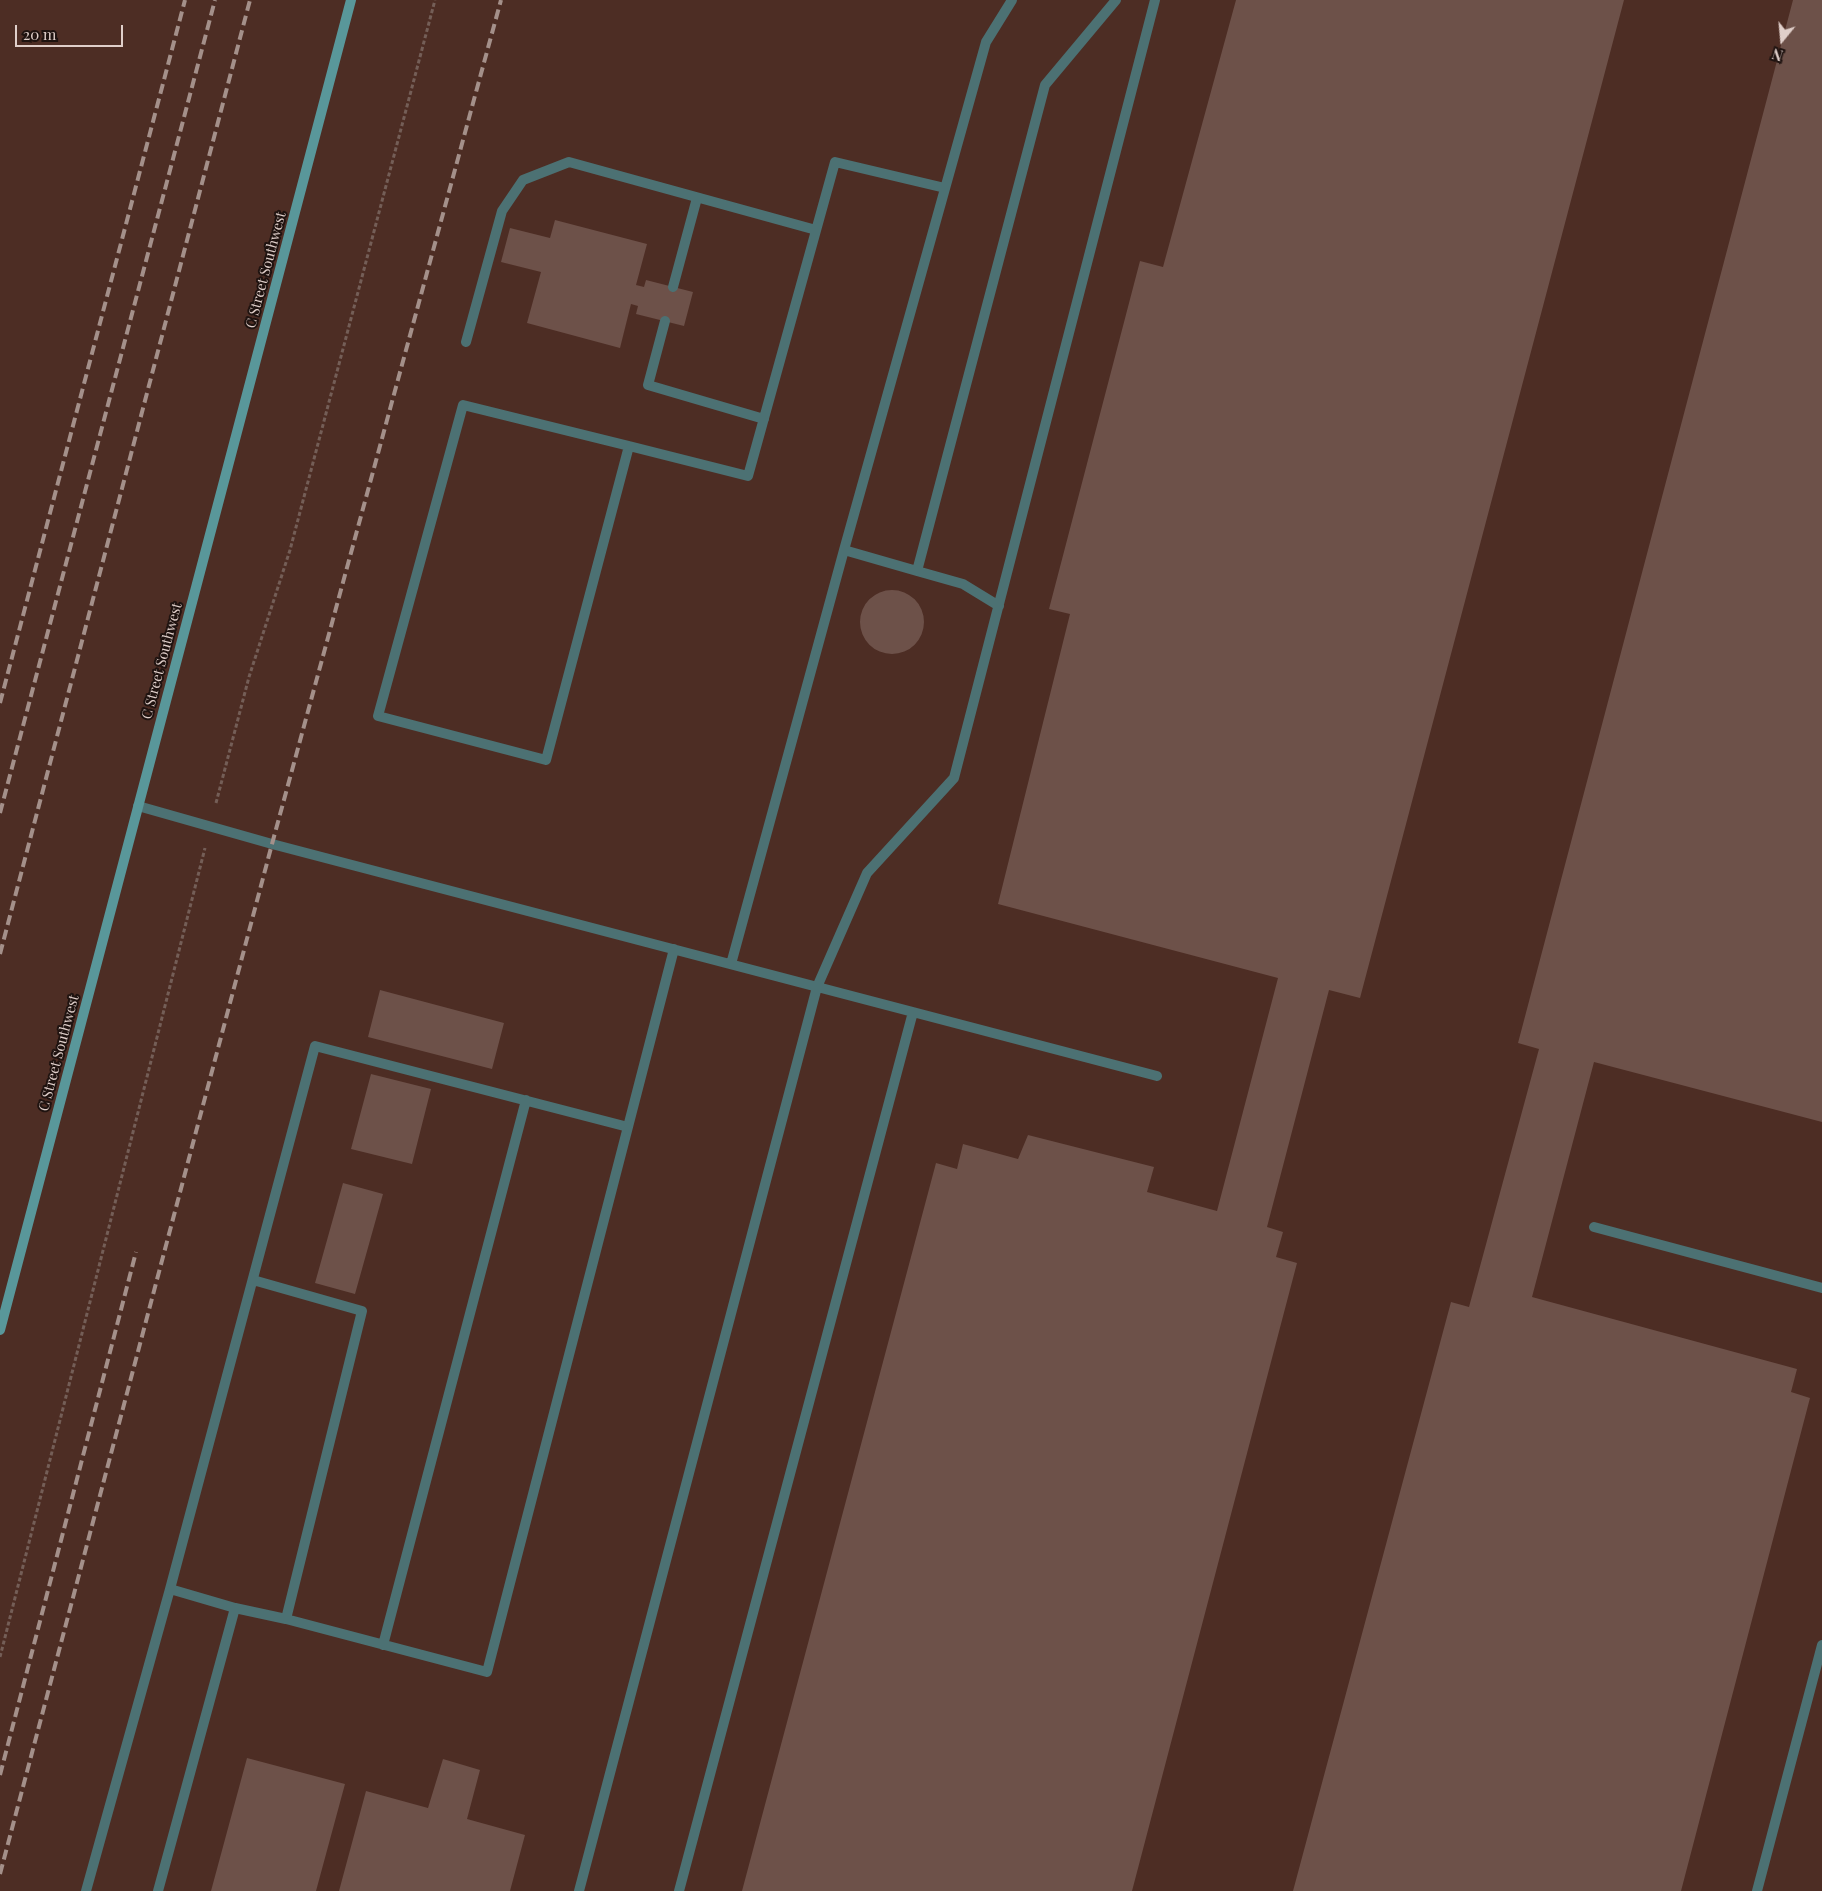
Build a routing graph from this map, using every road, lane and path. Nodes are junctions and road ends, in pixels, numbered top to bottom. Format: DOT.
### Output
graph roads {
  1 [pos="351,0"];
  2 [pos="435,0"];
  3 [pos="1012,0"];
  4 [pos="1116,0"];
  5 [pos="1155,0"];
  6 [pos="945,188"];
  7 [pos="697,198"];
  8 [pos="816,230"];
  9 [pos="674,287"];
  10 [pos="665,321"];
  11 [pos="466,342"];
  12 [pos="764,419"];
  13 [pos="630,446"];
  14 [pos="844,550"];
  15 [pos="917,571"];
  16 [pos="998,606"];
  17 [pos="243,699"];
  18 [pos="138,806"];
  19 [pos="182,937"];
  20 [pos="674,949"];
  21 [pos="731,964"];
  22 [pos="817,987"];
  23 [pos="913,1012"];
  24 [pos="1157,1076"];
  25 [pos="526,1100"];
  26 [pos="628,1126"];
  27 [pos="1594,1227"];
  28 [pos="253,1280"];
  29 [pos="1822,1288"];
  30 [pos="0,1330"];
  31 [pos="170,1588"];
  32 [pos="235,1608"];
  33 [pos="286,1619"];
  34 [pos="383,1645"];
  35 [pos="1822,1645"];
  36 [pos="0,1657"];
  37 [pos="86,1891"];
  38 [pos="158,1891"];
  39 [pos="580,1891"];
  40 [pos="679,1891"];
  41 [pos="1757,1891"];
  1 -- 18 [label="main road, C Street Southwest"];
  2 -- 17 [label="path"];
  3 -- 6 [label="lane"];
  4 -- 15 [label="lane"];
  5 -- 16 [label="lane"];
  6 -- 8 [label="lane"];
  6 -- 14 [label="lane"];
  7 -- 8 [label="lane"];
  7 -- 9 [label="lane"];
  7 -- 11 [label="lane"];
  8 -- 12 [label="lane"];
  10 -- 12 [label="lane"];
  12 -- 13 [label="lane"];
  13 -- 13 [label="lane"];
  14 -- 15 [label="lane"];
  14 -- 21 [label="lane"];
  15 -- 16 [label="lane"];
  16 -- 22 [label="lane"];
  18 -- 20 [label="lane"];
  18 -- 30 [label="main road, C Street Southwest"];
  19 -- 36 [label="path"];
  20 -- 21 [label="lane"];
  20 -- 26 [label="lane"];
  21 -- 22 [label="lane"];
  22 -- 23 [label="lane"];
  22 -- 39 [label="lane"];
  23 -- 24 [label="lane"];
  23 -- 40 [label="lane"];
  25 -- 26 [label="lane"];
  25 -- 28 [label="lane"];
  25 -- 34 [label="lane"];
  26 -- 34 [label="lane"];
  27 -- 29 [label="lane"];
  28 -- 31 [label="lane"];
  28 -- 33 [label="lane"];
  31 -- 32 [label="lane"];
  31 -- 37 [label="lane"];
  32 -- 33 [label="lane"];
  32 -- 38 [label="lane"];
  33 -- 34 [label="lane"];
  35 -- 41 [label="lane"];
}
